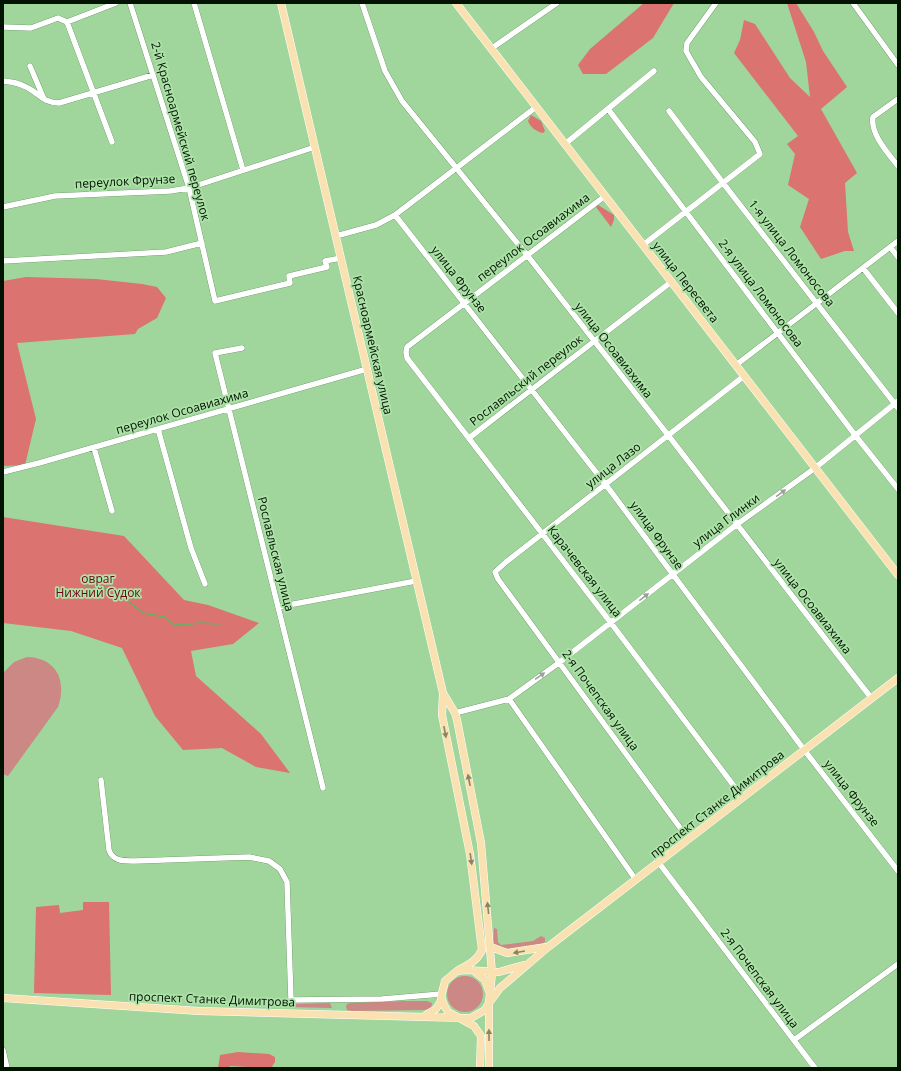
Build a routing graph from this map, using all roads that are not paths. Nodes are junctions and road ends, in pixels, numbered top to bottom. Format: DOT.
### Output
graph roads {
  1 [pos="116,3"];
  2 [pos="130,3"];
  3 [pos="194,3"];
  4 [pos="281,3"];
  5 [pos="362,3"];
  6 [pos="456,3"];
  7 [pos="557,3"];
  8 [pos="716,3"];
  9 [pos="853,3"];
  10 [pos="67,22"];
  11 [pos="3,27"];
  12 [pos="492,48"];
  13 [pos="898,65"];
  14 [pos="30,66"];
  15 [pos="654,71"];
  16 [pos="153,75"];
  17 [pos="3,81"];
  18 [pos="93,92"];
  19 [pos="898,99"];
  20 [pos="44,101"];
  21 [pos="536,107"];
  22 [pos="608,109"];
  23 [pos="669,111"];
  24 [pos="112,142"];
  25 [pos="565,144"];
  26 [pos="315,148"];
  27 [pos="898,166"];
  28 [pos="455,168"];
  29 [pos="243,170"];
  30 [pos="723,184"];
  31 [pos="189,188"];
  32 [pos="606,196"];
  33 [pos="3,207"];
  34 [pos="686,211"];
  35 [pos="395,215"];
  36 [pos="336,236"];
  37 [pos="898,241"];
  38 [pos="202,243"];
  39 [pos="643,245"];
  40 [pos="890,248"];
  41 [pos="526,255"];
  42 [pos="898,257"];
  43 [pos="341,258"];
  44 [pos="3,261"];
  45 [pos="863,268"];
  46 [pos="671,282"];
  47 [pos="463,303"];
  48 [pos="817,303"];
  49 [pos="898,313"];
  50 [pos="777,333"];
  51 [pos="594,341"];
  52 [pos="242,348"];
  53 [pos="407,358"];
  54 [pos="736,365"];
  55 [pos="367,370"];
  56 [pos="744,376"];
  57 [pos="532,391"];
  58 [pos="897,404"];
  59 [pos="229,408"];
  60 [pos="158,429"];
  61 [pos="668,435"];
  62 [pos="854,435"];
  63 [pos="469,438"];
  64 [pos="94,448"];
  65 [pos="815,468"];
  66 [pos="3,472"];
  67 [pos="606,485"];
  68 [pos="898,489"];
  69 [pos="112,511"];
  70 [pos="736,525"];
  71 [pos="543,534"];
  72 [pos="496,572"];
  73 [pos="672,575"];
  74 [pos="898,575"];
  75 [pos="416,581"];
  76 [pos="205,584"];
  77 [pos="278,607"];
  78 [pos="611,623"];
  79 [pos="560,662"];
  80 [pos="898,678"];
  81 [pos="443,693"];
  82 [pos="509,699"];
  83 [pos="872,699"];
  84 [pos="455,713"];
  85 [pos="805,751"];
  86 [pos="101,780"];
  87 [pos="323,788"];
  88 [pos="743,798"];
  89 [pos="688,840"];
  90 [pos="659,863"];
  91 [pos="898,871"];
  92 [pos="636,880"];
  93 [pos="491,947"];
  94 [pos="548,947"];
  95 [pos="526,964"];
  96 [pos="898,964"];
  97 [pos="457,971"];
  98 [pos="473,971"];
  99 [pos="492,973"];
  100 [pos="490,995"];
  101 [pos="442,996"];
  102 [pos="3,998"];
  103 [pos="488,1003"];
  104 [pos="421,1016"];
  105 [pos="463,1018"];
  106 [pos="794,1040"];
  107 [pos="3,1050"];
  108 [pos="7,1068"];
  109 [pos="480,1068"];
  110 [pos="489,1068"];
  111 [pos="815,1068"];
  1 -- 10 [label="street"];
  2 -- 16 [label="street, 2-й Красноармейский переулок"];
  3 -- 29 [label="street"];
  4 -- 26 [label="main road, Красноармейская улица"];
  5 -- 28 [label="street, улица Осоавиахима"];
  6 -- 12 [label="main road, улица Пересвета"];
  7 -- 12 [label="street"];
  8 -- 30 [label="street"];
  9 -- 13 [label="street"];
  10 -- 11 [label="street"];
  10 -- 18 [label="street"];
  12 -- 21 [label="main road, улица Пересвета"];
  14 -- 20 [label="street"];
  15 -- 22 [label="street"];
  16 -- 18 [label="street"];
  16 -- 31 [label="street, 2-й Красноармейский переулок"];
  17 -- 20 [label="street"];
  18 -- 20 [label="street"];
  18 -- 24 [label="street"];
  19 -- 27 [label="street"];
  21 -- 25 [label="main road, улица Пересвета"];
  21 -- 28 [label="street"];
  22 -- 25 [label="street"];
  22 -- 34 [label="street, 2-я улица Ломоносова"];
  23 -- 30 [label="street, 1-я улица Ломоносова"];
  25 -- 32 [label="main road, улица Пересвета"];
  26 -- 29 [label="street, переулок Фрунзе"];
  26 -- 36 [label="main road, Красноармейская улица"];
  28 -- 35 [label="street"];
  28 -- 41 [label="street, улица Осоавиахима"];
  29 -- 31 [label="street, переулок Фрунзе"];
  30 -- 34 [label="street"];
  30 -- 48 [label="street, 1-я улица Ломоносова"];
  31 -- 33 [label="street, переулок Фрунзе"];
  31 -- 38 [label="street, 2-й Красноармейский переулок"];
  32 -- 39 [label="main road, улица Пересвета"];
  32 -- 41 [label="street, переулок Осоавиахима"];
  34 -- 39 [label="street"];
  34 -- 50 [label="street, 2-я улица Ломоносова"];
  35 -- 36 [label="street"];
  35 -- 47 [label="street, улица Фрунзе"];
  36 -- 43 [label="main road, Красноармейская улица"];
  37 -- 40 [label="street"];
  38 -- 43 [label="street, 2-й Красноармейский переулок"];
  38 -- 44 [label="street"];
  39 -- 46 [label="main road, улица Пересвета"];
  40 -- 42 [label="street"];
  40 -- 45 [label="street"];
  41 -- 47 [label="street, переулок Осоавиахима"];
  41 -- 51 [label="street, улица Осоавиахима"];
  43 -- 55 [label="main road, Красноармейская улица"];
  45 -- 48 [label="street"];
  45 -- 49 [label="street"];
  46 -- 51 [label="street, Рославльский переулок"];
  46 -- 54 [label="main road, улица Пересвета"];
  47 -- 53 [label="street, переулок Осоавиахима"];
  47 -- 57 [label="street, улица Фрунзе"];
  48 -- 50 [label="street"];
  48 -- 58 [label="street, 1-я улица Ломоносова"];
  50 -- 54 [label="street"];
  50 -- 62 [label="street, 2-я улица Ломоносова"];
  51 -- 57 [label="street, Рославльский переулок"];
  51 -- 61 [label="street, улица Осоавиахима"];
  52 -- 59 [label="street, Рославльская улица"];
  53 -- 63 [label="street, Карачевская улица"];
  54 -- 56 [label="main road, улица Пересвета"];
  55 -- 59 [label="street, переулок Осоавиахима"];
  55 -- 75 [label="main road, Красноармейская улица"];
  56 -- 61 [label="street, улица Лазо"];
  56 -- 65 [label="main road, улица Пересвета"];
  57 -- 63 [label="street, Рославльский переулок"];
  57 -- 67 [label="street, улица Фрунзе"];
  58 -- 62 [label="street, улица Глинки"];
  59 -- 60 [label="street, переулок Осоавиахима"];
  59 -- 77 [label="street, Рославльская улица"];
  60 -- 64 [label="street, переулок Осоавиахима"];
  60 -- 76 [label="street"];
  61 -- 67 [label="street, улица Лазо"];
  61 -- 70 [label="street, улица Осоавиахима"];
  62 -- 65 [label="street, улица Глинки"];
  62 -- 68 [label="street, 2-я улица Ломоносова"];
  63 -- 71 [label="street, Карачевская улица"];
  64 -- 66 [label="street, переулок Осоавиахима"];
  64 -- 69 [label="street"];
  70 -- 65 [label="street, улица Глинки, one-way"];
  65 -- 74 [label="main road, улица Пересвета"];
  67 -- 71 [label="street, улица Лазо"];
  67 -- 73 [label="street, улица Фрунзе"];
  70 -- 73 [label="street, улица Глинки"];
  70 -- 83 [label="street, улица Осоавиахима"];
  71 -- 72 [label="street, улица Лазо"];
  71 -- 78 [label="street, Карачевская улица"];
  72 -- 79 [label="street, 2-я Почепская улица"];
  78 -- 73 [label="street, улица Глинки, one-way"];
  73 -- 85 [label="street, улица Фрунзе"];
  75 -- 77 [label="street"];
  75 -- 81 [label="main road, Красноармейская улица"];
  77 -- 87 [label="street, Рославльская улица"];
  78 -- 79 [label="street, улица Глинки"];
  78 -- 88 [label="street, Карачевская улица"];
  82 -- 79 [label="street, улица Глинки, one-way"];
  79 -- 89 [label="street, 2-я Почепская улица"];
  80 -- 83 [label="main road, проспект Станке Димитрова"];
  81 -- 84 [label="main road"];
  81 -- 97 [label="main road, one-way"];
  82 -- 84 [label="street"];
  82 -- 92 [label="street"];
  83 -- 85 [label="main road, проспект Станке Димитрова"];
  93 -- 84 [label="main road, one-way"];
  85 -- 88 [label="main road, проспект Станке Димитрова"];
  85 -- 91 [label="street, улица Фрунзе"];
  86 -- 101 [label="street, проспект Станке Димитрова"];
  88 -- 89 [label="main road, проспект Станке Димитрова"];
  89 -- 90 [label="main road, проспект Станке Димитрова"];
  90 -- 92 [label="main road, проспект Станке Димитрова"];
  90 -- 106 [label="street, 2-я Почепская улица"];
  92 -- 94 [label="main road, проспект Станке Димитрова"];
  94 -- 93 [label="main road, проспект Станке Димитрова, one-way"];
  93 -- 99 [label="main road"];
  94 -- 95 [label="main road, проспект Станке Димитрова"];
  95 -- 99 [label="main road"];
  95 -- 103 [label="main road"];
  96 -- 106 [label="street"];
  97 -- 98 [label="main road"];
  97 -- 101 [label="main road"];
  98 -- 99 [label="main road"];
  98 -- 100 [label="main road"];
  99 -- 100 [label="main road"];
  100 -- 103 [label="main road"];
  101 -- 104 [label="main road"];
  101 -- 105 [label="main road"];
  102 -- 104 [label="main road, проспект Станке Димитрова"];
  103 -- 105 [label="main road"];
  110 -- 103 [label="main road, one-way"];
  104 -- 105 [label="main road, проспект Станке Димитрова"];
  105 -- 109 [label="main road"];
  106 -- 111 [label="street, 2-я Почепская улица"];
  107 -- 108 [label="street"];
}
